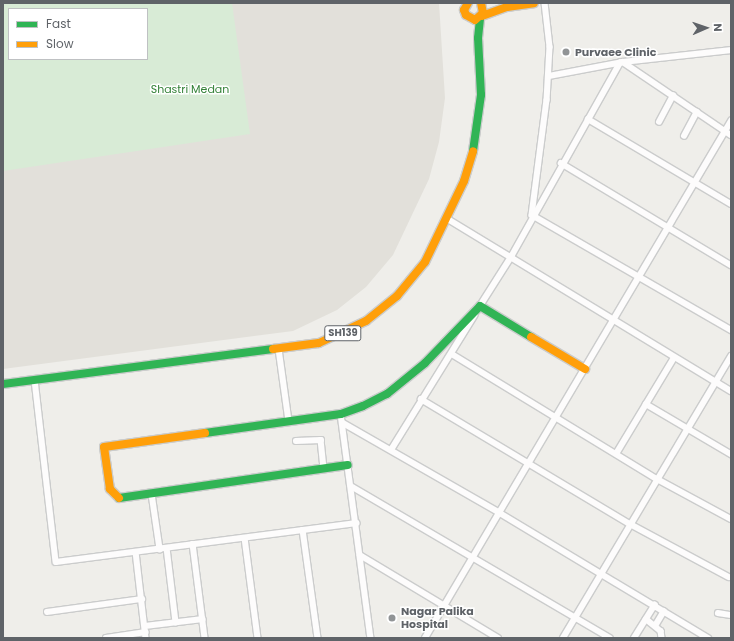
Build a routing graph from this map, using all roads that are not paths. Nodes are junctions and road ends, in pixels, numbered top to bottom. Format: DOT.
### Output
graph roads {
  1 [pos="468,3"];
  2 [pos="534,3"];
  3 [pos="545,3"];
  4 [pos="481,4"];
  5 [pos="507,7"];
  6 [pos="481,17"];
  7 [pos="470,19"];
  8 [pos="478,38"];
  9 [pos="731,50"];
  10 [pos="622,63"];
  11 [pos="549,76"];
  12 [pos="673,96"];
  13 [pos="697,112"];
  14 [pos="588,119"];
  15 [pos="731,121"];
  16 [pos="659,122"];
  17 [pos="725,131"];
  18 [pos="731,134"];
  19 [pos="684,136"];
  20 [pos="562,163"];
  21 [pos="695,183"];
  22 [pos="731,204"];
  23 [pos="532,215"];
  24 [pos="448,219"];
  25 [pos="668,228"];
  26 [pos="511,257"];
  27 [pos="731,265"];
  28 [pos="639,278"];
  29 [pos="480,306"];
  30 [pos="614,320"];
  31 [pos="731,330"];
  32 [pos="279,349"];
  33 [pos="452,354"];
  34 [pos="731,356"];
  35 [pos="674,358"];
  36 [pos="585,368"];
  37 [pos="35,380"];
  38 [pos="715,383"];
  39 [pos="3,384"];
  40 [pos="731,391"];
  41 [pos="421,399"];
  42 [pos="646,404"];
  43 [pos="342,414"];
  44 [pos="556,418"];
  45 [pos="289,421"];
  46 [pos="343,423"];
  47 [pos="688,428"];
  48 [pos="296,441"];
  49 [pos="391,450"];
  50 [pos="616,454"];
  51 [pos="731,454"];
  52 [pos="529,464"];
  53 [pos="348,465"];
  54 [pos="324,468"];
  55 [pos="657,479"];
  56 [pos="351,486"];
  57 [pos="152,494"];
  58 [pos="500,513"];
  59 [pos="731,519"];
  60 [pos="356,523"];
  61 [pos="630,524"];
  62 [pos="303,530"];
  63 [pos="245,538"];
  64 [pos="193,544"];
  65 [pos="167,548"];
  66 [pos="160,549"];
  67 [pos="136,552"];
  68 [pos="360,555"];
  69 [pos="473,559"];
  70 [pos="600,572"];
  71 [pos="729,577"];
  72 [pos="142,599"];
  73 [pos="655,606"];
  74 [pos="445,607"];
  75 [pos="664,611"];
  76 [pos="47,612"];
  77 [pos="718,613"];
  78 [pos="731,615"];
  79 [pos="574,618"];
  80 [pos="203,619"];
  81 [pos="646,619"];
  82 [pos="176,622"];
  83 [pos="655,626"];
  84 [pos="146,632"];
  85 [pos="700,633"];
  86 [pos="106,638"];
  87 [pos="205,638"];
  88 [pos="258,638"];
  89 [pos="318,638"];
  90 [pos="371,638"];
  91 [pos="425,638"];
  92 [pos="498,638"];
  93 [pos="563,638"];
  94 [pos="610,638"];
  95 [pos="634,638"];
  96 [pos="662,638"];
  97 [pos="696,638"];
  98 [pos="708,638"];
  1 -- 7 [label="main road"];
  2 -- 5 [label="main road"];
  3 -- 11 [label="street"];
  4 -- 5 [label="main road"];
  4 -- 6 [label="main road"];
  5 -- 6 [label="main road"];
  6 -- 7 [label="main road"];
  6 -- 8 [label="main road, SH139"];
  7 -- 8 [label="main road, SH139"];
  8 -- 24 [label="main road, SH139"];
  9 -- 10 [label="street"];
  10 -- 11 [label="street"];
  10 -- 12 [label="street"];
  10 -- 14 [label="street"];
  11 -- 23 [label="street"];
  12 -- 13 [label="street"];
  12 -- 16 [label="street"];
  13 -- 17 [label="street"];
  13 -- 19 [label="street"];
  14 -- 20 [label="street"];
  14 -- 21 [label="street"];
  15 -- 17 [label="street"];
  17 -- 18 [label="street"];
  17 -- 21 [label="street"];
  20 -- 23 [label="street"];
  20 -- 25 [label="street"];
  21 -- 22 [label="street"];
  21 -- 25 [label="street"];
  23 -- 26 [label="street"];
  23 -- 28 [label="street"];
  24 -- 26 [label="street"];
  24 -- 32 [label="main road, SH139"];
  25 -- 27 [label="street"];
  25 -- 28 [label="street"];
  26 -- 29 [label="street"];
  26 -- 30 [label="street"];
  28 -- 30 [label="street"];
  28 -- 31 [label="street"];
  29 -- 33 [label="street"];
  29 -- 36 [label="main road"];
  29 -- 43 [label="main road"];
  30 -- 35 [label="street"];
  30 -- 36 [label="street"];
  32 -- 37 [label="main road, SH139"];
  32 -- 45 [label="street"];
  33 -- 41 [label="street"];
  33 -- 44 [label="street"];
  34 -- 38 [label="street"];
  35 -- 38 [label="street"];
  35 -- 42 [label="street"];
  36 -- 44 [label="street"];
  37 -- 39 [label="main road, SH139"];
  37 -- 67 [label="street"];
  38 -- 40 [label="street"];
  38 -- 47 [label="street"];
  41 -- 49 [label="street"];
  41 -- 52 [label="street"];
  42 -- 47 [label="street"];
  42 -- 50 [label="street"];
  43 -- 45 [label="main road"];
  43 -- 46 [label="street"];
  44 -- 50 [label="street"];
  44 -- 52 [label="street"];
  45 -- 57 [label="main road"];
  46 -- 49 [label="street"];
  46 -- 53 [label="street"];
  47 -- 51 [label="street"];
  47 -- 55 [label="street"];
  48 -- 54 [label="street"];
  49 -- 58 [label="street"];
  50 -- 55 [label="street"];
  52 -- 58 [label="street"];
  52 -- 61 [label="street"];
  53 -- 54 [label="main road"];
  53 -- 56 [label="street"];
  54 -- 57 [label="main road"];
  55 -- 59 [label="street"];
  55 -- 61 [label="street"];
  56 -- 60 [label="street"];
  56 -- 69 [label="street"];
  57 -- 66 [label="street"];
  58 -- 69 [label="street"];
  58 -- 70 [label="street"];
  60 -- 62 [label="street"];
  60 -- 68 [label="street"];
  61 -- 70 [label="street"];
  61 -- 71 [label="street"];
  62 -- 63 [label="street"];
  62 -- 89 [label="street"];
  63 -- 64 [label="street"];
  63 -- 88 [label="street"];
  64 -- 65 [label="street"];
  64 -- 80 [label="street"];
  65 -- 66 [label="street"];
  65 -- 82 [label="street"];
  66 -- 67 [label="street"];
  67 -- 72 [label="street"];
  68 -- 74 [label="street"];
  68 -- 90 [label="street"];
  69 -- 74 [label="street"];
  69 -- 79 [label="street"];
  70 -- 73 [label="street"];
  70 -- 79 [label="street"];
  72 -- 76 [label="street"];
  72 -- 84 [label="street"];
  73 -- 75 [label="street"];
  73 -- 81 [label="street"];
  74 -- 91 [label="street"];
  74 -- 92 [label="street"];
  75 -- 83 [label="street"];
  75 -- 85 [label="street"];
  77 -- 78 [label="street"];
  79 -- 93 [label="street"];
  79 -- 94 [label="street"];
  80 -- 82 [label="street"];
  80 -- 87 [label="street"];
  81 -- 83 [label="street"];
  81 -- 95 [label="street"];
  82 -- 84 [label="street"];
  83 -- 96 [label="street"];
  84 -- 86 [label="street"];
  85 -- 97 [label="street"];
  85 -- 98 [label="street"];
}
